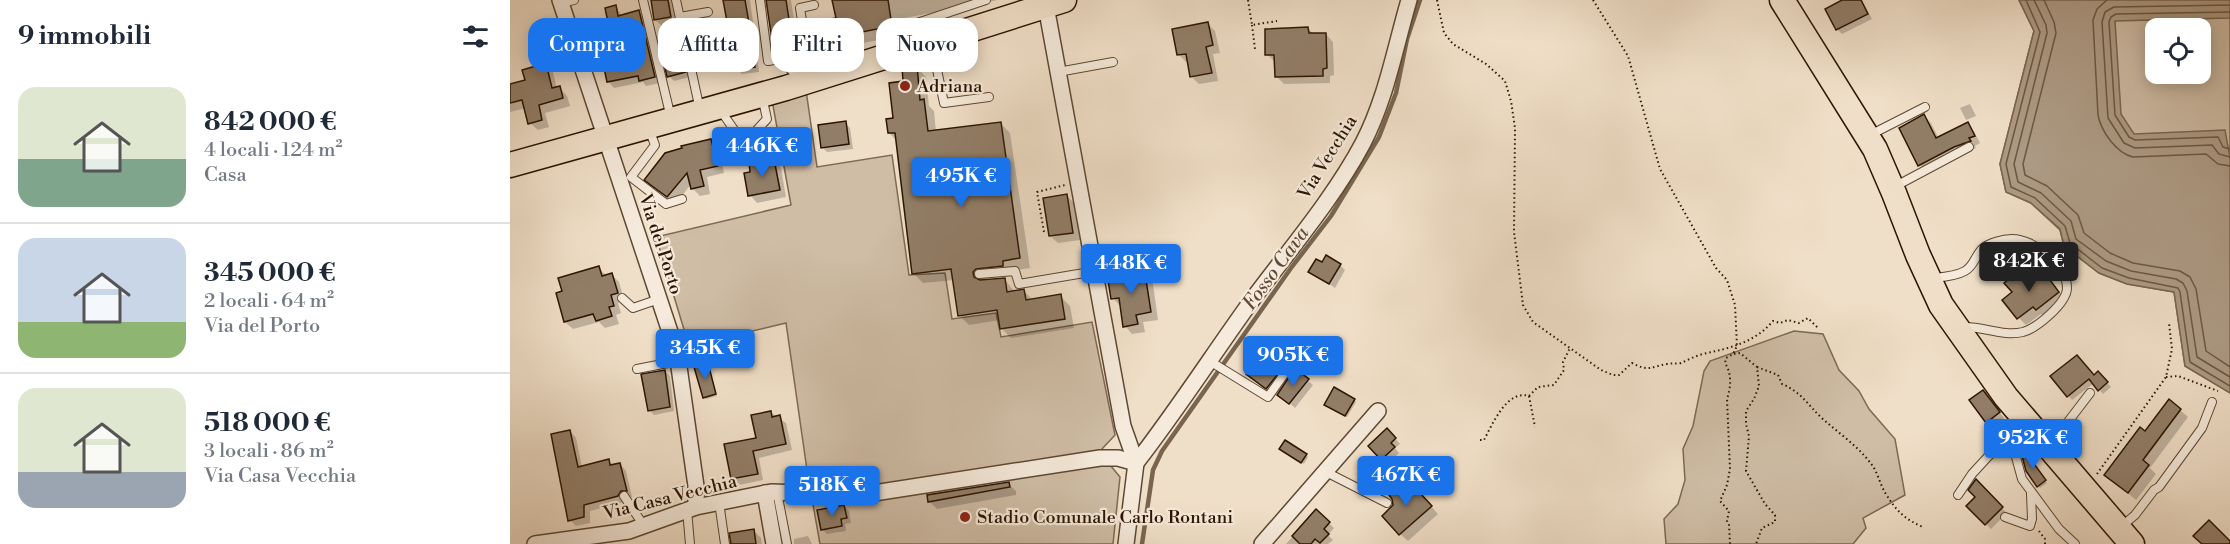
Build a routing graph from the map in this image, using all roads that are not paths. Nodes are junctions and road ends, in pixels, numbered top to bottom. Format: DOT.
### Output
graph roads {
  1 [pos="643,0"];
  2 [pos="676,0"];
  3 [pos="760,0"];
  4 [pos="986,0"];
  5 [pos="1409,0"];
  6 [pos="1782,0"];
  7 [pos="566,1"];
  8 [pos="1055,3"];
  9 [pos="814,5"];
  10 [pos="708,12"];
  11 [pos="680,17"];
  12 [pos="932,18"];
  13 [pos="978,27"];
  14 [pos="876,59"];
  15 [pos="1113,62"];
  16 [pos="932,72"];
  17 [pos="1058,72"];
  18 [pos="808,81"];
  19 [pos="762,95"];
  20 [pos="988,97"];
  21 [pos="1925,107"];
  22 [pos="710,110"];
  23 [pos="672,120"];
  24 [pos="649,127"];
  25 [pos="1867,136"];
  26 [pos="606,139"];
  27 [pos="1969,147"];
  28 [pos="510,165"];
  29 [pos="627,183"];
  30 [pos="1892,188"];
  31 [pos="682,199"];
  32 [pos="1114,273"];
  33 [pos="979,274"];
  34 [pos="1096,274"];
  35 [pos="1929,278"];
  36 [pos="622,298"];
  37 [pos="659,299"];
  38 [pos="1956,327"];
  39 [pos="678,361"];
  40 [pos="1212,363"];
  41 [pos="1308,366"];
  42 [pos="637,369"];
  43 [pos="2090,393"];
  44 [pos="2211,402"];
  45 [pos="1378,411"];
  46 [pos="2021,433"];
  47 [pos="2048,447"];
  48 [pos="1136,463"];
  49 [pos="1324,471"];
  50 [pos="771,492"];
  51 [pos="2031,492"];
  52 [pos="1958,495"];
  53 [pos="624,496"];
  54 [pos="720,502"];
  55 [pos="1387,503"];
  56 [pos="692,508"];
  57 [pos="2006,517"];
  58 [pos="644,526"];
  59 [pos="2125,536"];
  60 [pos="630,537"];
  61 [pos="535,544"];
  62 [pos="690,544"];
  63 [pos="725,544"];
  64 [pos="774,544"];
  65 [pos="787,544"];
  66 [pos="1126,544"];
  67 [pos="1262,544"];
  68 [pos="2075,544"];
  1 -- 23 [label="lane"];
  2 -- 11 [label="lane"];
  3 -- 18 [label="lane"];
  4 -- 12 [label="lane"];
  5 -- 40 [label="street, Via Vecchia"];
  6 -- 25 [label="main road"];
  7 -- 26 [label="street, Via del Porto"];
  8 -- 13 [label="main road"];
  8 -- 17 [label="street"];
  9 -- 18 [label="lane"];
  10 -- 11 [label="lane"];
  11 -- 22 [label="lane"];
  14 -- 18 [label="main road"];
  15 -- 17 [label="lane"];
  16 -- 20 [label="lane"];
  17 -- 34 [label="street"];
  18 -- 19 [label="main road"];
  19 -- 22 [label="main road"];
  19 -- 22 [label="lane"];
  21 -- 25 [label="lane"];
  22 -- 23 [label="main road"];
  23 -- 24 [label="main road"];
  24 -- 26 [label="main road"];
  24 -- 29 [label="lane"];
  25 -- 30 [label="main road"];
  26 -- 28 [label="main road"];
  26 -- 29 [label="street, Via del Porto"];
  27 -- 30 [label="lane"];
  29 -- 31 [label="lane"];
  29 -- 37 [label="street, Via del Porto"];
  30 -- 35 [label="main road"];
  32 -- 34 [label="lane"];
  33 -- 34 [label="lane"];
  34 -- 48 [label="street"];
  35 -- 38 [label="main road"];
  35 -- 38 [label="lane"];
  36 -- 37 [label="lane"];
  37 -- 39 [label="street, Via del Porto"];
  38 -- 46 [label="main road"];
  39 -- 42 [label="lane"];
  39 -- 56 [label="street, Via del Porto"];
  40 -- 41 [label="lane"];
  40 -- 48 [label="street, Via Vecchia"];
  43 -- 47 [label="lane"];
  44 -- 59 [label="lane"];
  45 -- 49 [label="street"];
  46 -- 47 [label="main road"];
  46 -- 51 [label="lane"];
  46 -- 52 [label="lane"];
  47 -- 59 [label="main road"];
  48 -- 50 [label="street, Via Casa Vecchia"];
  48 -- 66 [label="street"];
  49 -- 55 [label="lane"];
  49 -- 67 [label="street"];
  50 -- 54 [label="street, Via Casa Vecchia"];
  50 -- 64 [label="street"];
  50 -- 65 [label="lane"];
  51 -- 57 [label="lane"];
  51 -- 68 [label="lane"];
  53 -- 58 [label="lane"];
  54 -- 56 [label="street, Via Casa Vecchia"];
  54 -- 63 [label="lane"];
  56 -- 58 [label="street, Via Casa Vecchia"];
  56 -- 62 [label="lane"];
  58 -- 60 [label="street, Via Casa Vecchia"];
  60 -- 61 [label="street, Via Casa Vecchia"];
}
